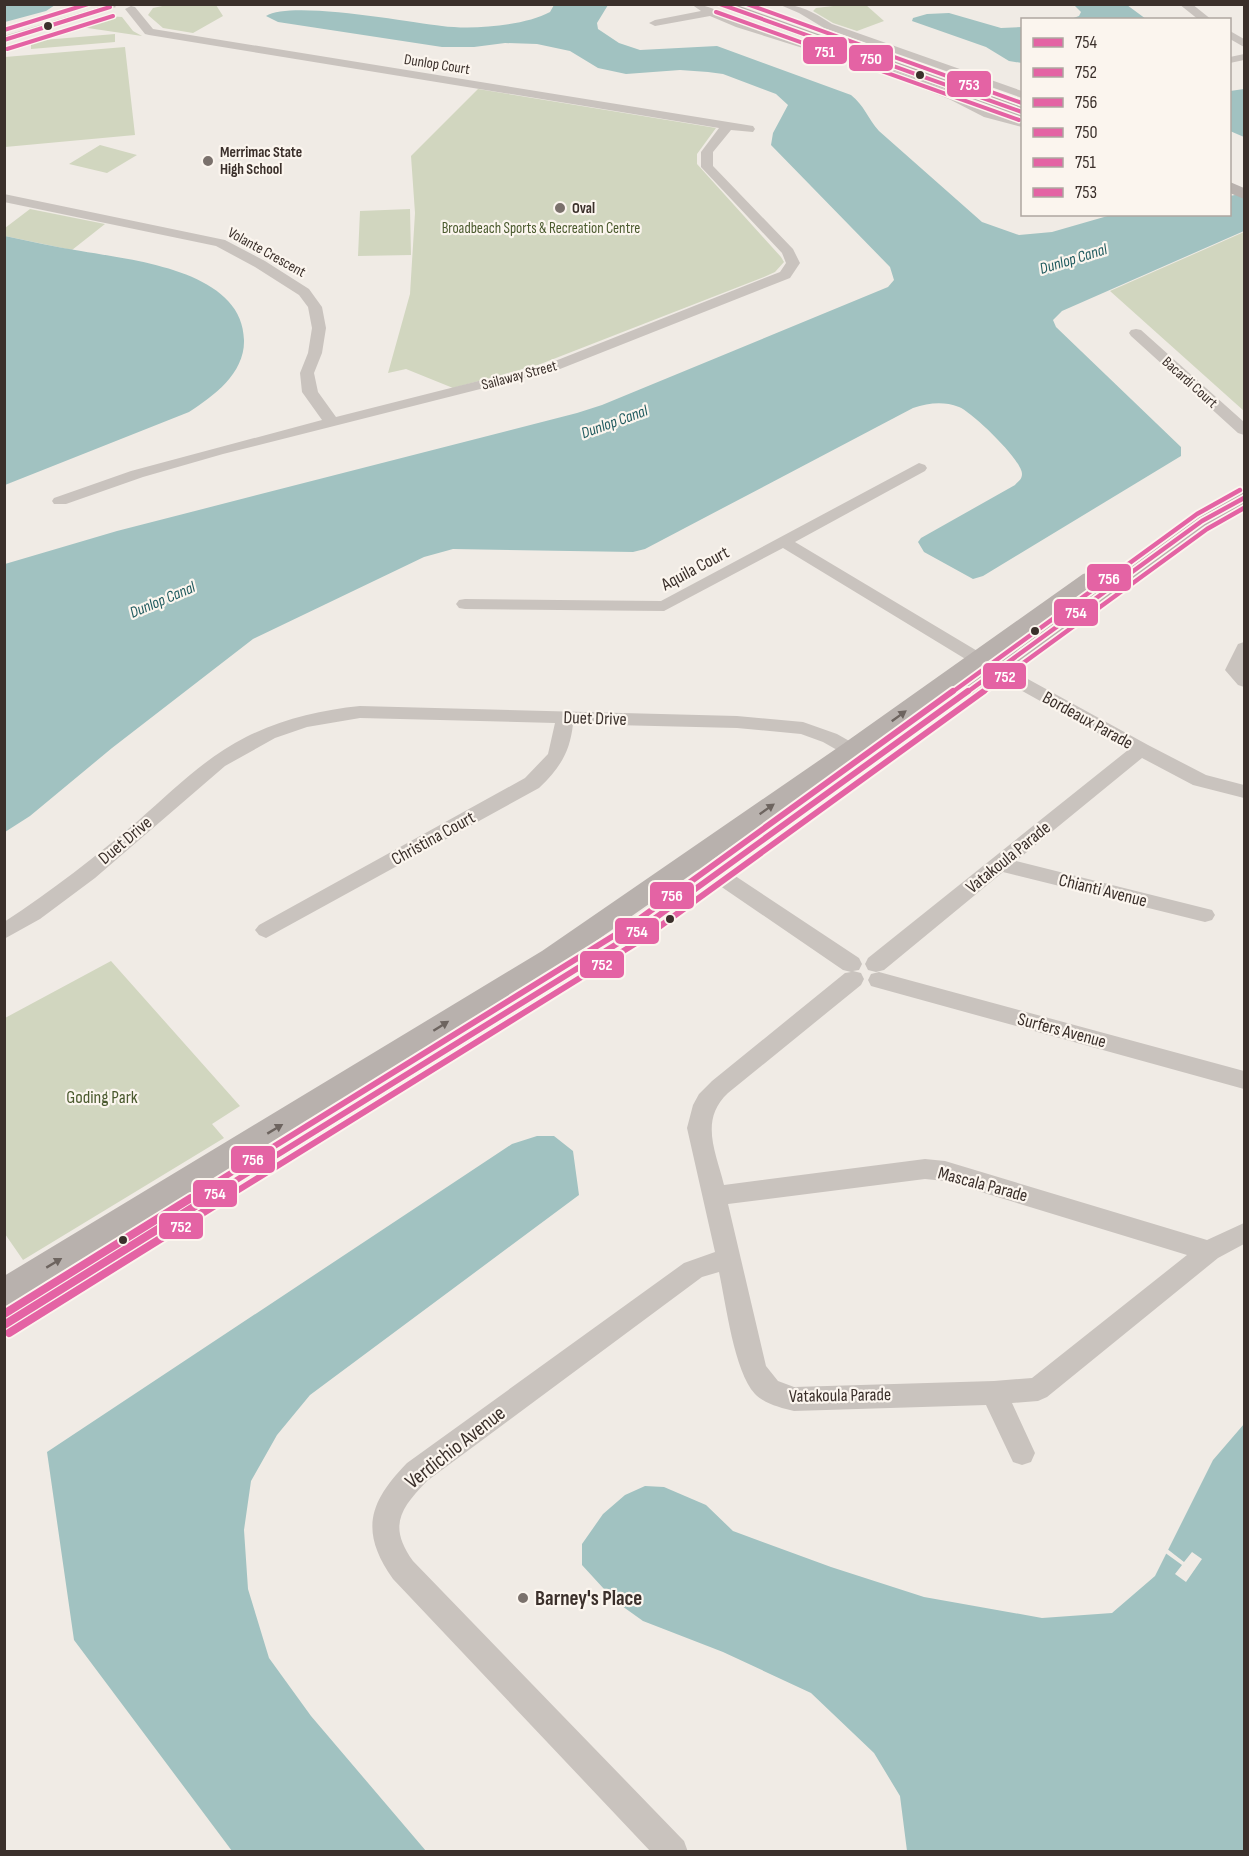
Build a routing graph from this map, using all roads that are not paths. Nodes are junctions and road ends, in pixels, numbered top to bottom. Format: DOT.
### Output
graph roads {
  1 [pos="696,4"];
  2 [pos="745,4"];
  3 [pos="815,4"];
  4 [pos="1184,4"];
  5 [pos="110,6"];
  6 [pos="137,7"];
  7 [pos="714,9"];
  8 [pos="777,11"];
  9 [pos="1204,18"];
  10 [pos="655,23"];
  11 [pos="740,25"];
  12 [pos="1231,35"];
  13 [pos="4,39"];
  14 [pos="1245,44"];
  15 [pos="1021,93"];
  16 [pos="990,108"];
  17 [pos="1020,108"];
  18 [pos="1021,122"];
  19 [pos="727,126"];
  20 [pos="749,129"];
  21 [pos="4,198"];
  22 [pos="1136,333"];
  23 [pos="331,421"];
  24 [pos="1245,430"];
  25 [pos="919,468"];
  26 [pos="1245,479"];
  27 [pos="1245,498"];
  28 [pos="60,501"];
  29 [pos="784,542"];
  30 [pos="465,604"];
  31 [pos="1245,648"];
  32 [pos="988,665"];
  33 [pos="1245,681"];
  34 [pos="565,717"];
  35 [pos="1141,749"];
  36 [pos="862,756"];
  37 [pos="1245,791"];
  38 [pos="1001,864"];
  39 [pos="706,867"];
  40 [pos="1205,915"];
  41 [pos="266,930"];
  42 [pos="4,932"];
  43 [pos="852,972"];
  44 [pos="877,972"];
  45 [pos="1245,1080"];
  46 [pos="715,1196"];
  47 [pos="1245,1233"];
  48 [pos="1209,1251"];
  49 [pos="728,1261"];
  50 [pos="4,1293"];
  51 [pos="4,1325"];
  52 [pos="994,1393"];
  53 [pos="1022,1454"];
  54 [pos="673,1851"];
  1 -- 7 [label="street"];
  2 -- 8 [label="main road"];
  3 -- 8 [label="street"];
  4 -- 9 [label="street"];
  5 -- 6 [label="street"];
  5 -- 13 [label="street"];
  6 -- 19 [label="street, Dunlop Court"];
  7 -- 8 [label="main road"];
  7 -- 10 [label="street"];
  7 -- 11 [label="street"];
  8 -- 11 [label="street"];
  8 -- 15 [label="street"];
  8 -- 16 [label="main road"];
  8 -- 17 [label="main road"];
  11 -- 16 [label="street"];
  12 -- 14 [label="street"];
  16 -- 17 [label="main road"];
  16 -- 18 [label="street"];
  19 -- 20 [label="street, Dunlop Court"];
  19 -- 23 [label="street, Sailaway Street"];
  21 -- 23 [label="street, Volante Crescent"];
  22 -- 24 [label="street, Bacardi Court"];
  23 -- 28 [label="street, Sailaway Street"];
  25 -- 29 [label="street, Aquila Court"];
  26 -- 32 [label="main road"];
  27 -- 32 [label="main road"];
  29 -- 30 [label="street, Aquila Court"];
  29 -- 32 [label="street, Bordeaux Parade"];
  31 -- 33 [label="street"];
  32 -- 35 [label="street, Bordeaux Parade"];
  32 -- 36 [label="main road"];
  34 -- 36 [label="street, Duet Drive"];
  34 -- 41 [label="street, Christina Court"];
  34 -- 42 [label="street, Duet Drive"];
  35 -- 37 [label="street, Bordeaux Parade"];
  35 -- 38 [label="street, Vatakoula Parade"];
  36 -- 39 [label="main road"];
  38 -- 40 [label="street, Chianti Avenue"];
  38 -- 44 [label="street, Vatakoula Parade"];
  39 -- 43 [label="street"];
  50 -- 39 [label="main road, one-way"];
  39 -- 51 [label="main road"];
  43 -- 44 [label="street, Surfers Avenue"];
  43 -- 46 [label="street, Vatakoula Parade"];
  44 -- 45 [label="street, Surfers Avenue"];
  46 -- 48 [label="street, Mascala Parade"];
  46 -- 49 [label="street, Vatakoula Parade"];
  47 -- 48 [label="street, Vatakoula Parade"];
  48 -- 52 [label="street, Vatakoula Parade"];
  49 -- 52 [label="street, Vatakoula Parade"];
  49 -- 54 [label="street, Verdichio Avenue"];
  52 -- 53 [label="street"];
}
